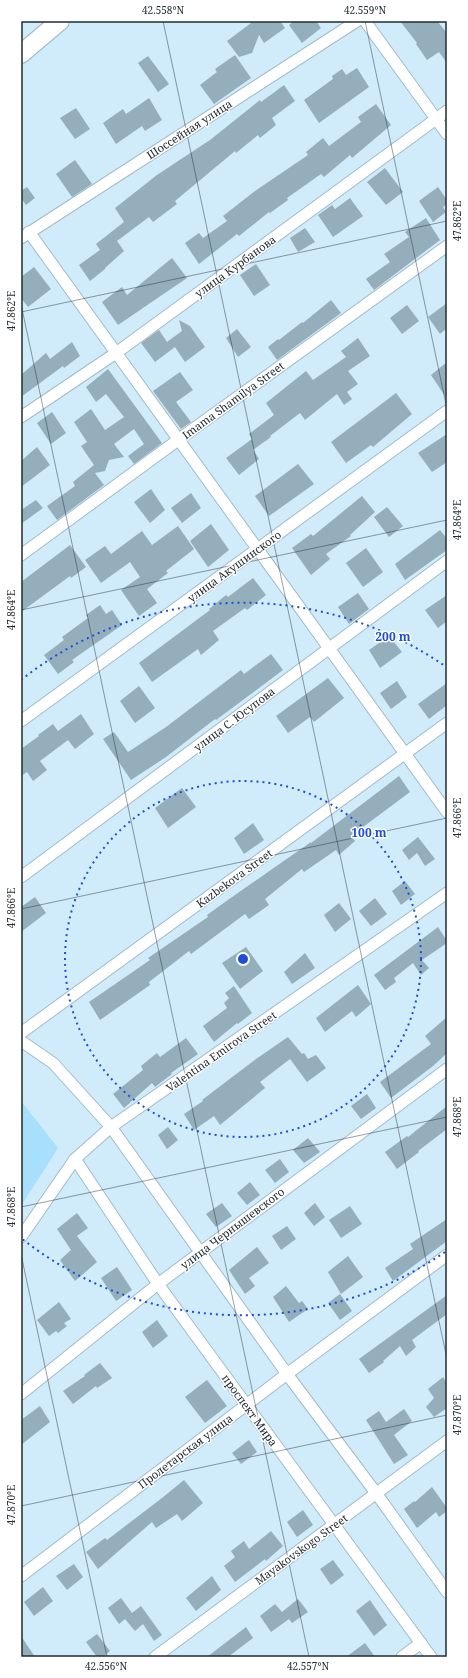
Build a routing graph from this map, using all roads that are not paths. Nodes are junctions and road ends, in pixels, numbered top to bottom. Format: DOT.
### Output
graph roads {
  1 [pos="60,21"];
  2 [pos="357,21"];
  3 [pos="365,21"];
  4 [pos="21,54"];
  5 [pos="447,111"];
  6 [pos="436,120"];
  7 [pos="447,134"];
  8 [pos="25,235"];
  9 [pos="447,246"];
  10 [pos="116,353"];
  11 [pos="447,411"];
  12 [pos="21,417"];
  13 [pos="178,440"];
  14 [pos="257,549"];
  15 [pos="21,555"];
  16 [pos="447,561"];
  17 [pos="329,648"];
  18 [pos="21,721"];
  19 [pos="447,722"];
  20 [pos="405,753"];
  21 [pos="447,812"];
  22 [pos="21,877"];
  23 [pos="447,893"];
  24 [pos="21,1033"];
  25 [pos="21,1041"];
  26 [pos="447,1069"];
  27 [pos="111,1127"];
  28 [pos="75,1159"];
  29 [pos="21,1237"];
  30 [pos="201,1252"];
  31 [pos="447,1255"];
  32 [pos="158,1284"];
  33 [pos="287,1374"];
  34 [pos="21,1394"];
  35 [pos="246,1405"];
  36 [pos="447,1441"];
  37 [pos="376,1493"];
  38 [pos="335,1523"];
  39 [pos="21,1576"];
  40 [pos="447,1592"];
  41 [pos="421,1643"];
  42 [pos="155,1657"];
  43 [pos="402,1657"];
  44 [pos="431,1657"];
  1 -- 4 [label="highway"];
  2 -- 8 [label="street, Шоссейная улица"];
  3 -- 6 [label="street"];
  5 -- 6 [label="street, улица Курбанова"];
  6 -- 7 [label="street"];
  6 -- 10 [label="street, улица Курбанова"];
  8 -- 10 [label="street"];
  9 -- 13 [label="street, Imama Shamilya Street"];
  10 -- 12 [label="street, улица Курбанова"];
  10 -- 13 [label="street"];
  11 -- 14 [label="street, улица Акушинского"];
  13 -- 14 [label="street"];
  13 -- 15 [label="street, Imama Shamilya Street"];
  14 -- 17 [label="street"];
  14 -- 18 [label="street, улица Акушинского"];
  16 -- 17 [label="street, улица С. Юсупова"];
  17 -- 20 [label="street"];
  17 -- 22 [label="street, улица С. Юсупова"];
  19 -- 20 [label="street, Kazbekova Street"];
  20 -- 21 [label="street"];
  20 -- 24 [label="street, Kazbekova Street"];
  23 -- 27 [label="street, Valentina Emirova Street"];
  25 -- 27 [label="street"];
  26 -- 30 [label="street, улица Чернышевского"];
  27 -- 28 [label="street, Valentina Emirova Street"];
  27 -- 30 [label="street"];
  28 -- 29 [label="street, Valentina Emirova Street"];
  28 -- 32 [label="street, проспект Мира"];
  30 -- 32 [label="street, улица Чернышевского"];
  30 -- 33 [label="street"];
  31 -- 33 [label="street, Пролетарская улица"];
  32 -- 34 [label="street, улица Чернышевского"];
  32 -- 35 [label="street, проспект Мира"];
  33 -- 35 [label="street, Пролетарская улица"];
  33 -- 37 [label="street"];
  35 -- 38 [label="street, проспект Мира"];
  35 -- 39 [label="street, Пролетарская улица"];
  36 -- 37 [label="street, Mayakovskogo Street"];
  37 -- 38 [label="street, Mayakovskogo Street"];
  37 -- 40 [label="street"];
  38 -- 41 [label="street, проспект Мира"];
  38 -- 42 [label="street, Mayakovskogo Street"];
  41 -- 43 [label="street"];
  41 -- 44 [label="street, проспект Мира"];
}
